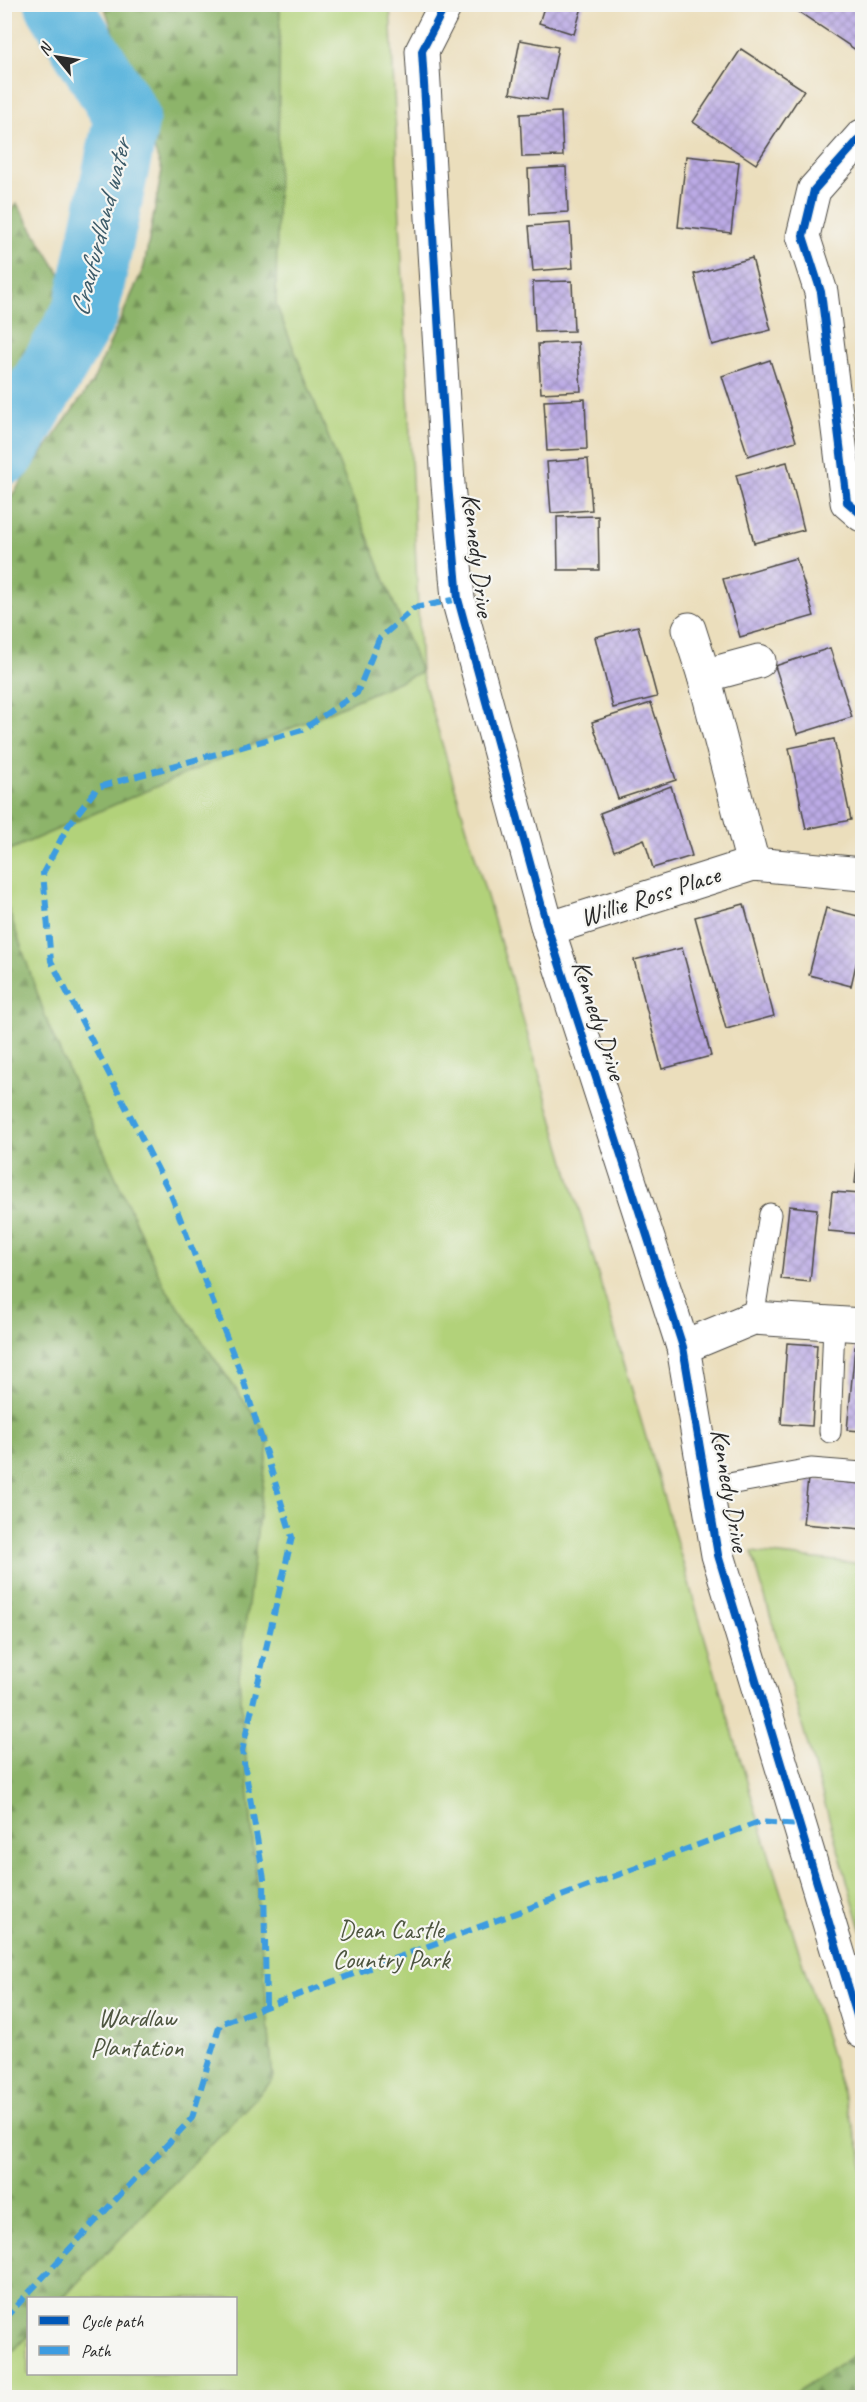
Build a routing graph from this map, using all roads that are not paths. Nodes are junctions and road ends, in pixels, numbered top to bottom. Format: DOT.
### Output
graph roads {
  1 [pos="446,4"];
  2 [pos="862,136"];
  3 [pos="862,515"];
  4 [pos="689,629"];
  5 [pos="759,661"];
  6 [pos="704,676"];
  7 [pos="753,864"];
  8 [pos="862,874"];
  9 [pos="548,929"];
  10 [pos="770,1214"];
  11 [pos="753,1318"];
  12 [pos="848,1324"];
  13 [pos="684,1347"];
  14 [pos="830,1432"];
  15 [pos="862,1473"];
  16 [pos="707,1488"];
  17 [pos="862,2032"];
  1 -- 9 [label="street, Kennedy Drive"];
  2 -- 3 [label="street"];
  4 -- 6 [label="street, Willie Ross Place"];
  5 -- 6 [label="street"];
  6 -- 7 [label="street, Willie Ross Place"];
  7 -- 8 [label="street, Willie Ross Place"];
  7 -- 9 [label="street, Willie Ross Place"];
  9 -- 13 [label="street, Kennedy Drive"];
  10 -- 11 [label="lane"];
  11 -- 12 [label="street"];
  11 -- 13 [label="street"];
  12 -- 14 [label="lane"];
  13 -- 16 [label="street, Kennedy Drive"];
  15 -- 16 [label="lane"];
  16 -- 17 [label="street, Kennedy Drive"];
}
